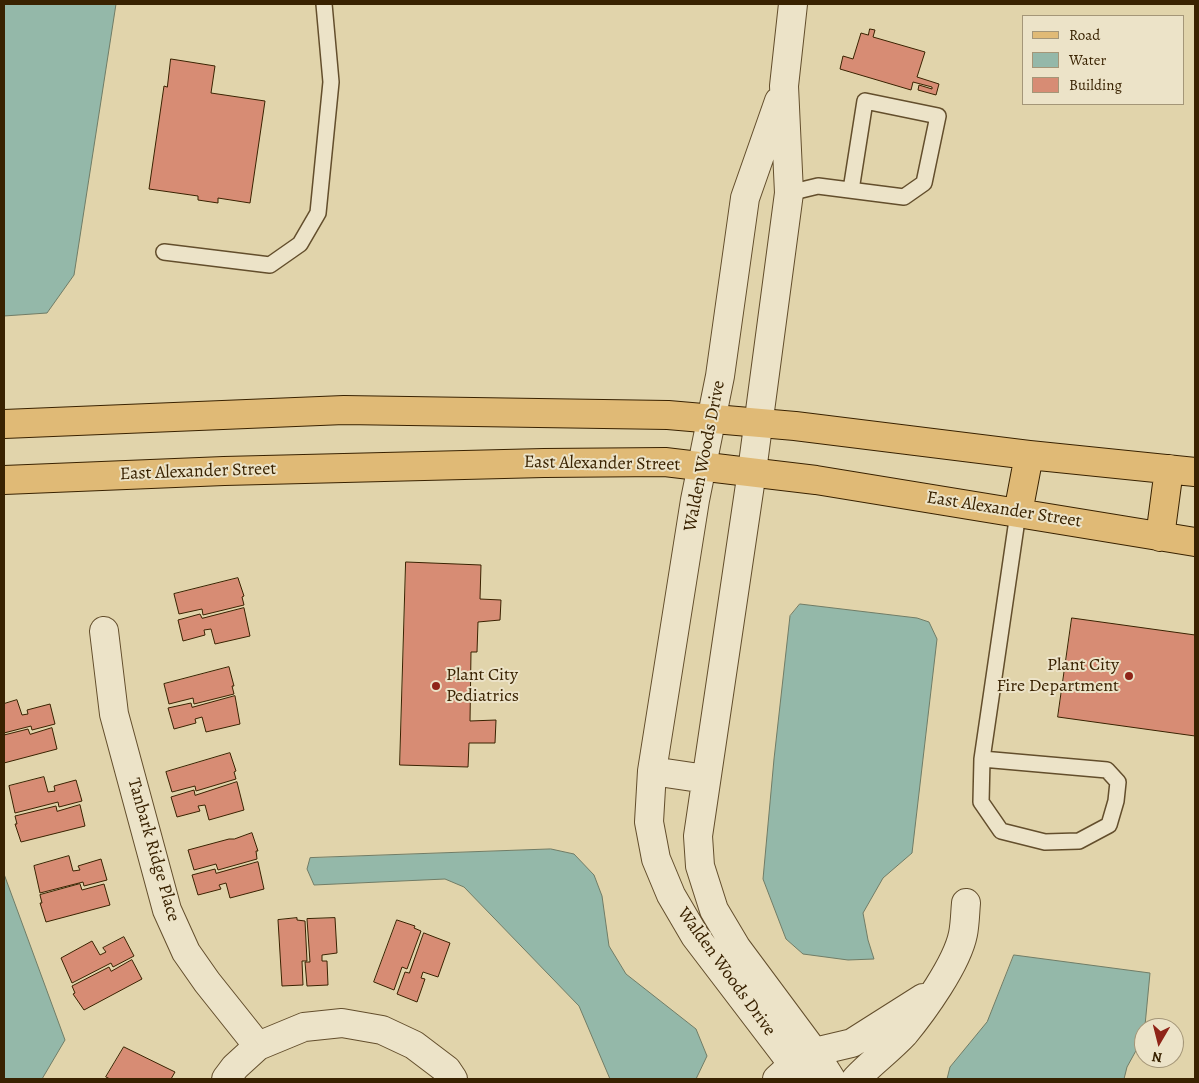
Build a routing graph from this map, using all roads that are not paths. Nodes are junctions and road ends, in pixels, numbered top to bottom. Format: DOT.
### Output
graph roads {
  1 [pos="324,4"];
  2 [pos="793,4"];
  3 [pos="784,86"];
  4 [pos="851,190"];
  5 [pos="789,193"];
  6 [pos="164,252"];
  7 [pos="711,419"];
  8 [pos="758,423"];
  9 [pos="4,424"];
  10 [pos="1029,455"];
  11 [pos="702,467"];
  12 [pos="1182,470"];
  13 [pos="752,471"];
  14 [pos="4,480"];
  15 [pos="1018,513"];
  16 [pos="1160,537"];
  17 [pos="1195,542"];
  18 [pos="104,631"];
  19 [pos="982,759"];
  20 [pos="652,771"];
  21 [pos="706,779"];
  22 [pos="966,904"];
  23 [pos="937,989"];
  24 [pos="258,1046"];
  25 [pos="797,1069"];
  26 [pos="226,1079"];
  27 [pos="453,1079"];
  28 [pos="831,1079"];
  29 [pos="856,1079"];
  1 -- 6 [label="lane"];
  2 -- 3 [label="street, Walden Woods Drive"];
  3 -- 5 [label="street, Walden Woods Drive"];
  3 -- 7 [label="street, Walden Woods Drive"];
  4 -- 4 [label="lane"];
  4 -- 5 [label="lane"];
  5 -- 8 [label="street, Walden Woods Drive"];
  7 -- 8 [label="main road"];
  7 -- 9 [label="main road"];
  7 -- 11 [label="street, Walden Woods Drive"];
  8 -- 10 [label="main road"];
  8 -- 13 [label="street, Walden Woods Drive"];
  10 -- 12 [label="main road"];
  10 -- 15 [label="main road"];
  11 -- 13 [label="main road, East Alexander Street"];
  11 -- 14 [label="main road, East Alexander Street"];
  11 -- 20 [label="street, Walden Woods Drive"];
  12 -- 16 [label="main road"];
  13 -- 15 [label="main road, East Alexander Street"];
  13 -- 21 [label="street, Walden Woods Drive"];
  15 -- 16 [label="main road, East Alexander Street"];
  15 -- 19 [label="lane"];
  16 -- 17 [label="main road, East Alexander Street"];
  18 -- 24 [label="street, Tanbark Ridge Place"];
  19 -- 19 [label="lane"];
  20 -- 21 [label="street"];
  20 -- 25 [label="street, Walden Woods Drive"];
  21 -- 25 [label="street, Walden Woods Drive"];
  22 -- 23 [label="street"];
  23 -- 25 [label="street"];
  23 -- 29 [label="street"];
  24 -- 26 [label="street"];
  24 -- 27 [label="street"];
  25 -- 28 [label="street"];
}
